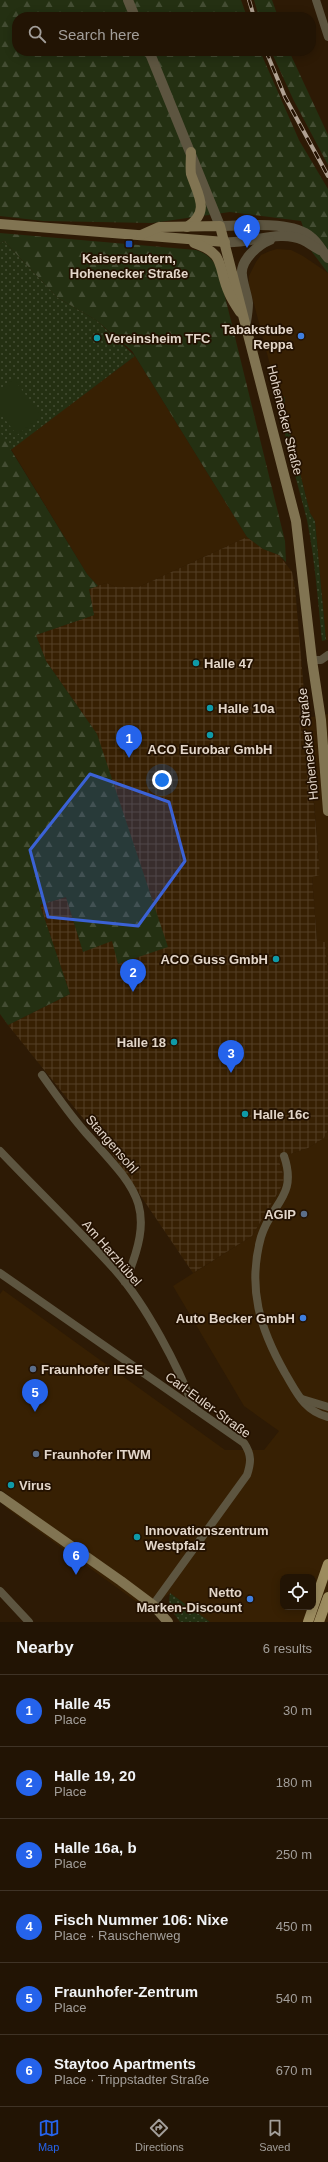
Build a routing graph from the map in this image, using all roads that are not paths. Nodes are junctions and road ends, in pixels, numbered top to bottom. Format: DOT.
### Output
graph roads {
  1 [pos="128,0"];
  2 [pos="316,0"];
  3 [pos="133,12"];
  4 [pos="328,37"];
  5 [pos="151,56"];
  6 [pos="191,152"];
  7 [pos="0,224"];
  8 [pos="220,226"];
  9 [pos="187,227"];
  10 [pos="142,235"];
  11 [pos="275,237"];
  12 [pos="182,239"];
  13 [pos="225,242"];
  14 [pos="326,255"];
  15 [pos="246,322"];
  16 [pos="328,655"];
  17 [pos="312,660"];
  18 [pos="328,811"];
  19 [pos="42,1075"];
  20 [pos="0,1151"];
  21 [pos="284,1156"];
  22 [pos="0,1273"];
  23 [pos="125,1282"];
  24 [pos="302,1399"];
  25 [pos="327,1407"];
  26 [pos="194,1409"];
  27 [pos="328,1416"];
  28 [pos="0,1496"];
  29 [pos="328,1564"];
  30 [pos="0,1591"];
  31 [pos="328,1597"];
  32 [pos="153,1605"];
  33 [pos="29,1622"];
  34 [pos="168,1622"];
  35 [pos="308,1622"];
  36 [pos="319,1622"];
  1 -- 3 [label="street"];
  2 -- 4 [label="street"];
  5 -- 6 [label="street, Hohenecker Straße"];
  6 -- 8 [label="street, Hohenecker Straße"];
  6 -- 9 [label="main road"];
  7 -- 10 [label="main road"];
  8 -- 9 [label="main road"];
  8 -- 13 [label="main road, Hohenecker Straße"];
  8 -- 14 [label="street"];
  9 -- 10 [label="main road"];
  10 -- 12 [label="main road"];
  11 -- 13 [label="street"];
  11 -- 14 [label="street"];
  11 -- 15 [label="street"];
  12 -- 13 [label="main road"];
  12 -- 15 [label="main road"];
  13 -- 15 [label="main road, Hohenecker Straße"];
  15 -- 17 [label="main road, Hohenecker Straße"];
  16 -- 17 [label="street"];
  17 -- 18 [label="main road, Hohenecker Straße"];
  19 -- 23 [label="street, Stangensohl"];
  20 -- 23 [label="street, Am Harzhübel"];
  21 -- 24 [label="street"];
  22 -- 26 [label="street, Carl-Euler-Straße"];
  23 -- 26 [label="street, Am Harzhübel"];
  24 -- 25 [label="street"];
  24 -- 27 [label="street"];
  26 -- 32 [label="street, Carl-Euler-Straße"];
  28 -- 32 [label="main road"];
  29 -- 35 [label="main road"];
  30 -- 33 [label="street"];
  31 -- 36 [label="main road"];
  32 -- 34 [label="main road"];
}
